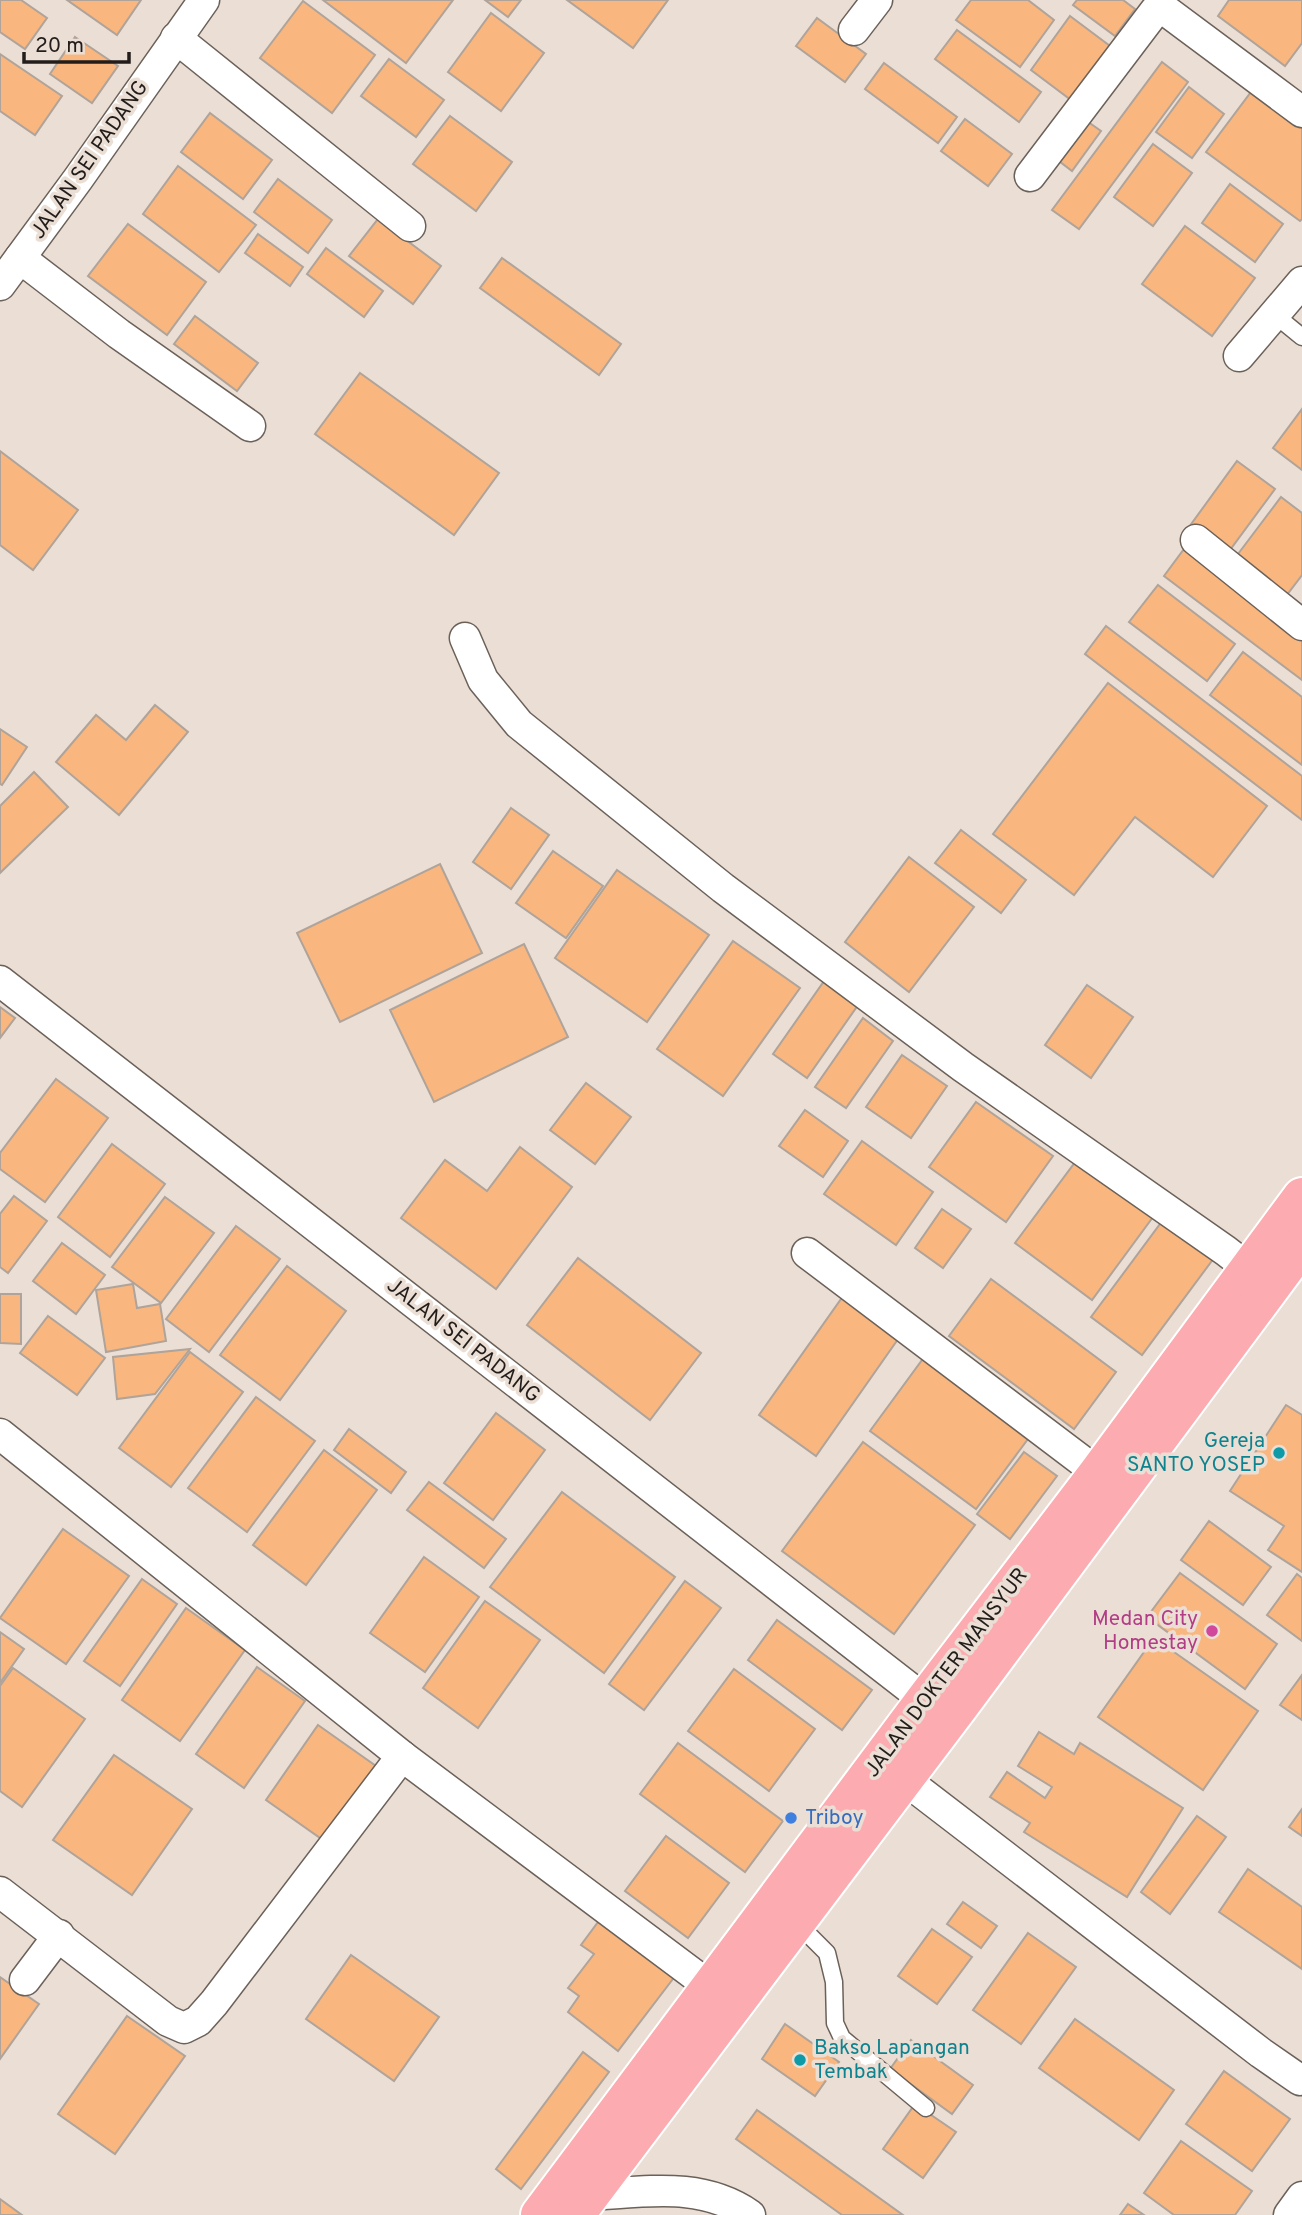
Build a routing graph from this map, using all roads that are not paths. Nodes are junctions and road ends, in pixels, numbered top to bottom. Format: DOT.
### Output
graph roads {
  1 [pos="204,0"];
  2 [pos="877,0"];
  3 [pos="855,30"];
  4 [pos="176,38"];
  5 [pos="1302,112"];
  6 [pos="1030,176"];
  7 [pos="410,226"];
  8 [pos="20,258"];
  9 [pos="1302,282"];
  10 [pos="0,285"];
  11 [pos="1275,315"];
  12 [pos="1302,337"];
  13 [pos="1239,356"];
  14 [pos="250,426"];
  15 [pos="1196,540"];
  16 [pos="1302,625"];
  17 [pos="465,638"];
  18 [pos="0,981"];
  19 [pos="1302,1197"];
  20 [pos="807,1253"];
  21 [pos="1282,1268"];
  22 [pos="0,1434"];
  23 [pos="1098,1473"];
  24 [pos="925,1700"];
  25 [pos="402,1756"];
  26 [pos="904,1779"];
  27 [pos="0,1892"];
  28 [pos="796,1922"];
  29 [pos="59,1935"];
  30 [pos="25,1980"];
  31 [pos="712,1988"];
  32 [pos="1301,2080"];
  33 [pos="926,2108"];
  34 [pos="1302,2197"];
  35 [pos="582,2205"];
  36 [pos="541,2215"];
  37 [pos="750,2215"];
  38 [pos="1289,2215"];
  1 -- 4 [label="street, JALAN SEI PADANG"];
  2 -- 3 [label="street"];
  4 -- 7 [label="street"];
  4 -- 8 [label="street, JALAN SEI PADANG"];
  5 -- 6 [label="street"];
  8 -- 10 [label="street, JALAN SEI PADANG"];
  8 -- 14 [label="street"];
  9 -- 11 [label="street"];
  11 -- 12 [label="lane"];
  11 -- 13 [label="street"];
  15 -- 16 [label="street"];
  17 -- 21 [label="street"];
  18 -- 24 [label="street, JALAN SEI PADANG"];
  19 -- 21 [label="main road, JALAN DOKTER MANSYUR"];
  20 -- 23 [label="street"];
  21 -- 23 [label="main road, JALAN DOKTER MANSYUR"];
  21 -- 26 [label="main road, JALAN DOKTER MANSYUR"];
  22 -- 25 [label="street"];
  23 -- 24 [label="main road, JALAN DOKTER MANSYUR"];
  24 -- 31 [label="main road, JALAN DOKTER MANSYUR"];
  25 -- 29 [label="street"];
  25 -- 31 [label="street"];
  26 -- 28 [label="main road, JALAN DOKTER MANSYUR"];
  26 -- 32 [label="street"];
  27 -- 29 [label="street"];
  28 -- 33 [label="lane"];
  28 -- 35 [label="main road, JALAN DOKTER MANSYUR"];
  29 -- 30 [label="street"];
  31 -- 36 [label="main road, JALAN DOKTER MANSYUR"];
  34 -- 38 [label="street"];
  35 -- 37 [label="street"];
}
